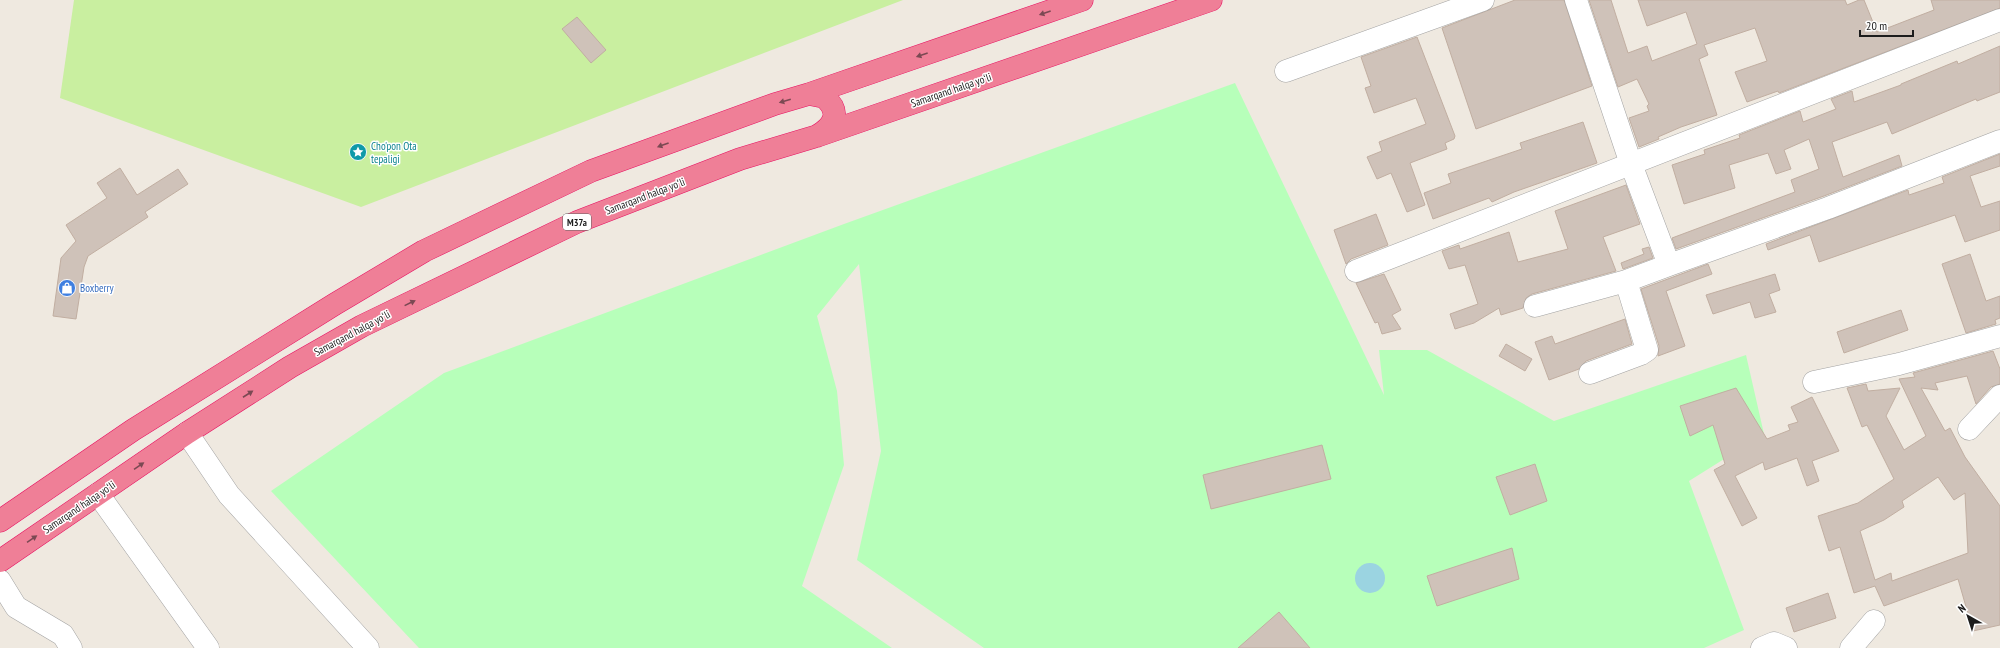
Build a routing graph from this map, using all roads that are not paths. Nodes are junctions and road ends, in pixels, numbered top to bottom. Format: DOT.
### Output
graph roads {
  1 [pos="1082,0"];
  2 [pos="1211,0"];
  3 [pos="1483,0"];
  4 [pos="1576,0"];
  5 [pos="2000,20"];
  6 [pos="1286,71"];
  7 [pos="808,94"];
  8 [pos="817,136"];
  9 [pos="2000,141"];
  10 [pos="1631,164"];
  11 [pos="1669,265"];
  12 [pos="1356,271"];
  13 [pos="1626,281"];
  14 [pos="1535,306"];
  15 [pos="2000,336"];
  16 [pos="1590,373"];
  17 [pos="1814,382"];
  18 [pos="2000,396"];
  19 [pos="1969,429"];
  20 [pos="187,434"];
  21 [pos="98,494"];
  22 [pos="0,521"];
  23 [pos="0,561"];
  24 [pos="0,581"];
  25 [pos="1874,621"];
  26 [pos="71,648"];
  27 [pos="208,648"];
  28 [pos="368,648"];
  29 [pos="1762,648"];
  30 [pos="1786,648"];
  31 [pos="1851,648"];
  1 -- 7 [label="highway, one-way"];
  2 -- 8 [label="highway, Samarqand halqa yoʻli / M37a"];
  3 -- 6 [label="street"];
  4 -- 10 [label="street"];
  5 -- 10 [label="street"];
  7 -- 8 [label="highway"];
  7 -- 22 [label="highway, one-way"];
  20 -- 8 [label="highway, Samarqand halqa yoʻli / M37a, one-way"];
  9 -- 11 [label="street"];
  10 -- 11 [label="street"];
  10 -- 12 [label="street"];
  11 -- 13 [label="street"];
  13 -- 14 [label="street"];
  13 -- 16 [label="street"];
  15 -- 17 [label="street"];
  18 -- 19 [label="street"];
  21 -- 20 [label="highway, Samarqand halqa yoʻli / M37a, one-way"];
  20 -- 28 [label="street"];
  23 -- 21 [label="highway, Samarqand halqa yoʻli / M37a, one-way"];
  21 -- 27 [label="street"];
  24 -- 26 [label="street"];
  25 -- 31 [label="street"];
  29 -- 30 [label="street"];
}
